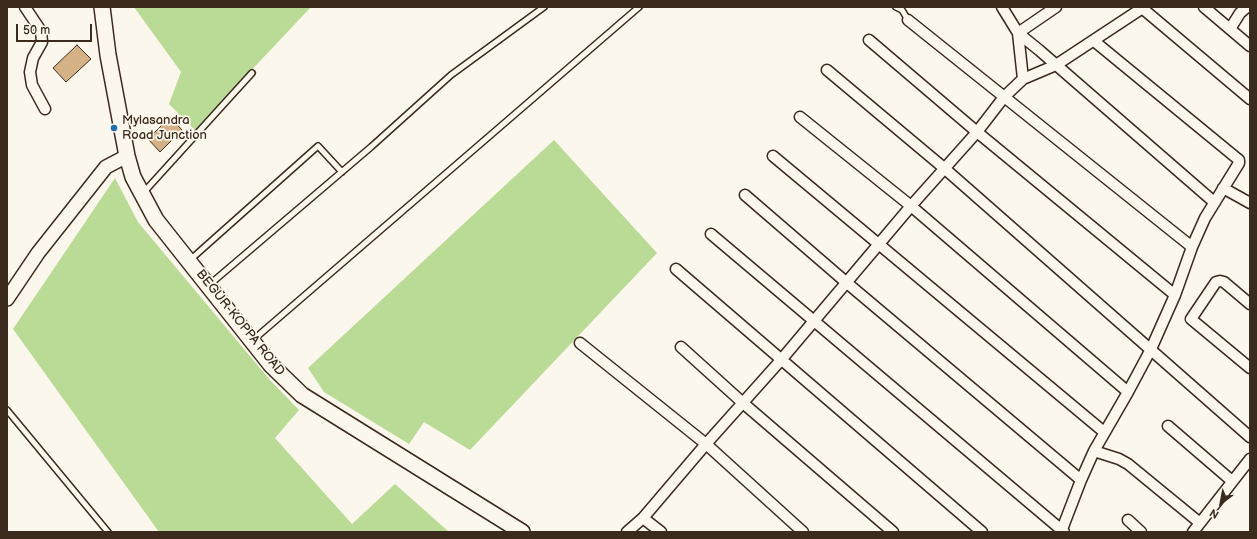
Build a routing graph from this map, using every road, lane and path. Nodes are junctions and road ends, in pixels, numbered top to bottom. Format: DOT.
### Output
graph roads {
  1 [pos="25,7"];
  2 [pos="102,7"];
  3 [pos="544,7"];
  4 [pos="639,7"];
  5 [pos="896,7"];
  6 [pos="1002,7"];
  7 [pos="1056,7"];
  8 [pos="1204,7"];
  9 [pos="1247,7"];
  10 [pos="1143,8"];
  11 [pos="908,20"];
  12 [pos="1230,28"];
  13 [pos="1018,33"];
  14 [pos="869,40"];
  15 [pos="1094,41"];
  16 [pos="1250,46"];
  17 [pos="1056,65"];
  18 [pos="827,70"];
  19 [pos="252,73"];
  20 [pos="1023,79"];
  21 [pos="1004,97"];
  22 [pos="1250,99"];
  23 [pos="45,109"];
  24 [pos="800,117"];
  25 [pos="977,132"];
  26 [pos="127,156"];
  27 [pos="773,156"];
  28 [pos="944,168"];
  29 [pos="342,172"];
  30 [pos="1223,188"];
  31 [pos="142,194"];
  32 [pos="745,195"];
  33 [pos="1214,202"];
  34 [pos="1250,203"];
  35 [pos="911,206"];
  36 [pos="710,234"];
  37 [pos="879,245"];
  38 [pos="1192,247"];
  39 [pos="189,260"];
  40 [pos="676,269"];
  41 [pos="847,283"];
  42 [pos="208,286"];
  43 [pos="1174,295"];
  44 [pos="7,299"];
  45 [pos="1250,304"];
  46 [pos="815,321"];
  47 [pos="252,341"];
  48 [pos="580,343"];
  49 [pos="681,347"];
  50 [pos="1151,349"];
  51 [pos="782,360"];
  52 [pos="1250,368"];
  53 [pos="1128,392"];
  54 [pos="743,403"];
  55 [pos="7,410"];
  56 [pos="1168,426"];
  57 [pos="1104,432"];
  58 [pos="1250,437"];
  59 [pos="706,444"];
  60 [pos="1094,451"];
  61 [pos="1250,459"];
  62 [pos="1081,480"];
  63 [pos="1232,481"];
  64 [pos="642,518"];
  65 [pos="1128,520"];
  66 [pos="1200,523"];
  67 [pos="1062,531"];
  68 [pos="108,532"];
  69 [pos="522,532"];
  70 [pos="627,532"];
  71 [pos="661,532"];
  72 [pos="803,532"];
  73 [pos="893,532"];
  74 [pos="982,532"];
  75 [pos="1141,532"];
  76 [pos="1193,532"];
  1 -- 23 [label="street"];
  2 -- 26 [label="main road, BEGUR-KOPPA ROAD"];
  3 -- 29 [label="lane"];
  4 -- 47 [label="lane"];
  5 -- 11 [label="lane"];
  6 -- 13 [label="street"];
  7 -- 13 [label="street"];
  8 -- 12 [label="street"];
  9 -- 12 [label="street"];
  10 -- 15 [label="street"];
  10 -- 22 [label="street"];
  11 -- 21 [label="street"];
  12 -- 16 [label="street"];
  13 -- 17 [label="street"];
  13 -- 20 [label="street"];
  14 -- 25 [label="street"];
  15 -- 17 [label="street"];
  15 -- 30 [label="street"];
  17 -- 20 [label="street"];
  17 -- 33 [label="street"];
  18 -- 28 [label="street"];
  19 -- 31 [label="lane"];
  20 -- 21 [label="street"];
  21 -- 25 [label="street"];
  21 -- 38 [label="street"];
  24 -- 35 [label="street"];
  25 -- 28 [label="street"];
  25 -- 43 [label="street"];
  26 -- 31 [label="main road, BEGUR-KOPPA ROAD"];
  26 -- 44 [label="street"];
  27 -- 37 [label="street"];
  28 -- 35 [label="street"];
  28 -- 50 [label="street"];
  29 -- 39 [label="lane"];
  29 -- 42 [label="lane"];
  30 -- 33 [label="street"];
  30 -- 34 [label="street"];
  31 -- 39 [label="main road, BEGUR-KOPPA ROAD"];
  32 -- 41 [label="street"];
  33 -- 38 [label="street"];
  35 -- 37 [label="street"];
  35 -- 53 [label="street"];
  36 -- 46 [label="street"];
  37 -- 41 [label="street"];
  37 -- 57 [label="street"];
  38 -- 43 [label="street"];
  39 -- 42 [label="main road, BEGUR-KOPPA ROAD"];
  40 -- 51 [label="street"];
  41 -- 46 [label="street"];
  41 -- 62 [label="street"];
  42 -- 47 [label="main road, BEGUR-KOPPA ROAD"];
  43 -- 50 [label="street"];
  45 -- 52 [label="street"];
  46 -- 51 [label="street"];
  46 -- 67 [label="street"];
  47 -- 69 [label="main road, BEGUR-KOPPA ROAD"];
  48 -- 59 [label="street"];
  49 -- 54 [label="street"];
  50 -- 53 [label="street"];
  50 -- 58 [label="street"];
  51 -- 54 [label="street"];
  51 -- 74 [label="street"];
  53 -- 57 [label="street"];
  54 -- 59 [label="street"];
  54 -- 73 [label="street"];
  55 -- 68 [label="lane"];
  56 -- 63 [label="street"];
  57 -- 60 [label="street"];
  59 -- 64 [label="street"];
  59 -- 72 [label="street"];
  60 -- 62 [label="street"];
  60 -- 66 [label="street"];
  61 -- 63 [label="street"];
  62 -- 67 [label="street"];
  63 -- 66 [label="street"];
  64 -- 70 [label="street"];
  64 -- 71 [label="street"];
  65 -- 75 [label="street"];
  66 -- 76 [label="street"];
}
